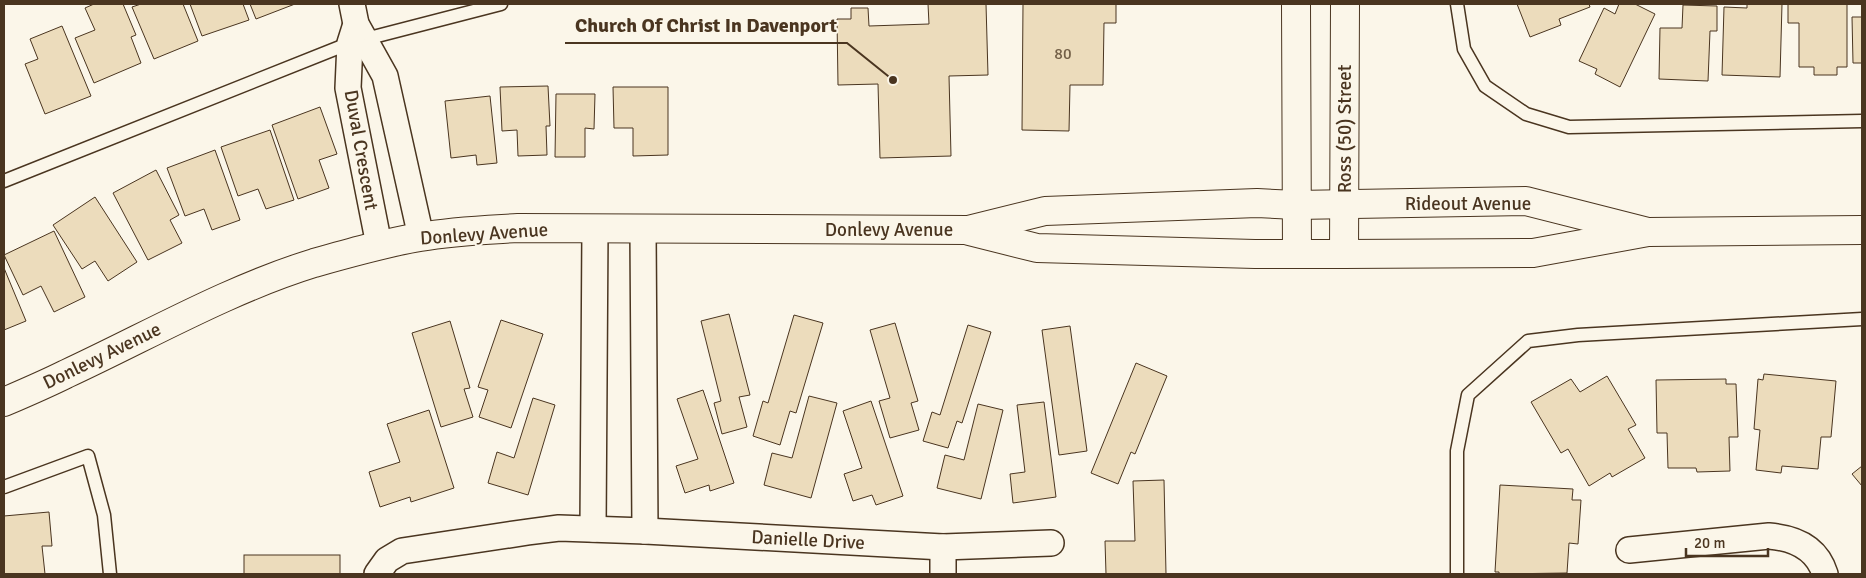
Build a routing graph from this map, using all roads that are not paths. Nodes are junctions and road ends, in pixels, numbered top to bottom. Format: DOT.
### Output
graph roads {
  1 [pos="501,4"];
  2 [pos="1296,4"];
  3 [pos="1345,4"];
  4 [pos="1456,4"];
  5 [pos="356,28"];
  6 [pos="1862,121"];
  7 [pos="4,181"];
  8 [pos="1296,204"];
  9 [pos="1345,204"];
  10 [pos="595,228"];
  11 [pos="642,230"];
  12 [pos="968,230"];
  13 [pos="1862,230"];
  14 [pos="1648,232"];
  15 [pos="421,237"];
  16 [pos="378,245"];
  17 [pos="1297,254"];
  18 [pos="1344,254"];
  19 [pos="1862,319"];
  20 [pos="4,402"];
  21 [pos="4,488"];
  22 [pos="593,529"];
  23 [pos="645,531"];
  24 [pos="1051,543"];
  25 [pos="943,547"];
  26 [pos="1629,550"];
  27 [pos="110,574"];
  28 [pos="377,574"];
  29 [pos="943,574"];
  30 [pos="1457,574"];
  31 [pos="1825,574"];
  1 -- 5 [label="lane"];
  2 -- 8 [label="street"];
  3 -- 9 [label="street, Ross (50) Street"];
  4 -- 6 [label="lane"];
  5 -- 7 [label="lane"];
  5 -- 15 [label="street, Duval Crescent"];
  5 -- 16 [label="street, Duval Crescent"];
  8 -- 9 [label="street, Donlevy Avenue"];
  8 -- 12 [label="street, Donlevy Avenue"];
  8 -- 17 [label="street"];
  9 -- 14 [label="street, Rideout Avenue"];
  9 -- 18 [label="street, Ross (50) Street"];
  10 -- 11 [label="street, Donlevy Avenue"];
  10 -- 15 [label="street, Donlevy Avenue"];
  10 -- 22 [label="street"];
  11 -- 12 [label="street, Donlevy Avenue"];
  11 -- 23 [label="street"];
  12 -- 17 [label="street, Donlevy Avenue"];
  13 -- 14 [label="street, Rideout Avenue"];
  14 -- 18 [label="street, Rideout Avenue"];
  15 -- 16 [label="street, Donlevy Avenue"];
  16 -- 20 [label="street, Donlevy Avenue"];
  17 -- 18 [label="street, Donlevy Avenue"];
  19 -- 30 [label="lane"];
  21 -- 27 [label="lane"];
  22 -- 23 [label="street, Danielle Drive"];
  22 -- 28 [label="street, Danielle Drive"];
  23 -- 25 [label="street, Danielle Drive"];
  24 -- 25 [label="street, Danielle Drive"];
  25 -- 29 [label="street"];
  26 -- 31 [label="street"];
}
